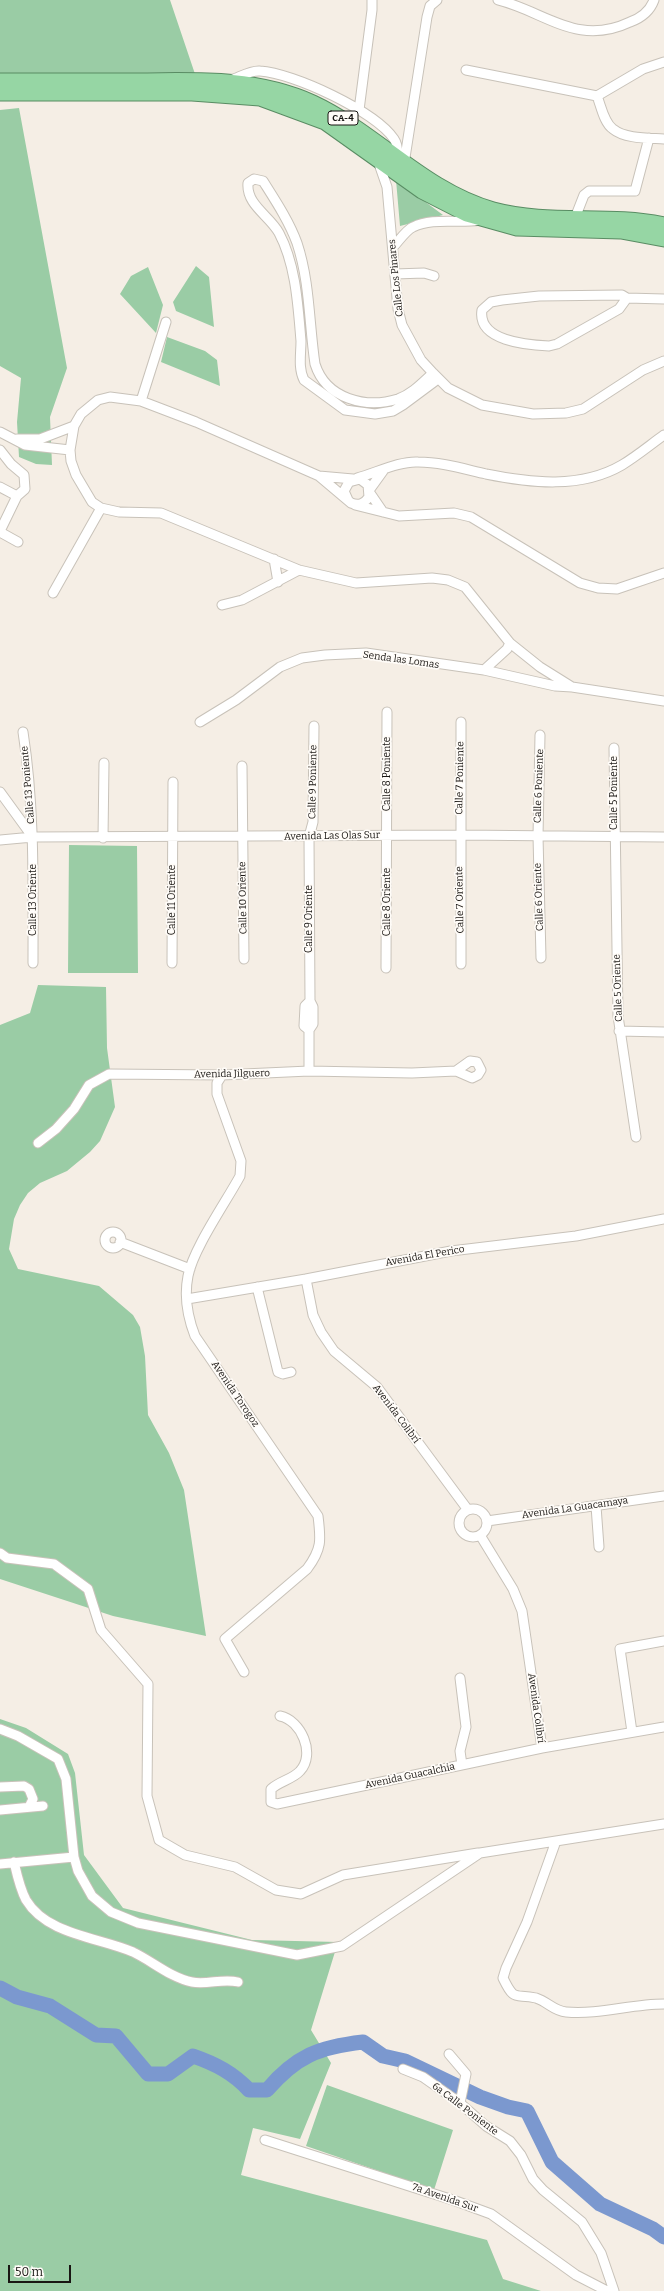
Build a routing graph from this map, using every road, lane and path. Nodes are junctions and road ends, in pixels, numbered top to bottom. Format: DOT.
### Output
graph roads {
  1 [pos="372,0"];
  2 [pos="437,0"];
  3 [pos="498,0"];
  4 [pos="654,0"];
  5 [pos="664,62"];
  6 [pos="466,70"];
  7 [pos="0,81"];
  8 [pos="228,82"];
  9 [pos="0,93"];
  10 [pos="597,96"];
  11 [pos="359,110"];
  12 [pos="409,128"];
  13 [pos="390,134"];
  14 [pos="649,138"];
  15 [pos="664,139"];
  16 [pos="377,159"];
  17 [pos="400,161"];
  18 [pos="575,218"];
  19 [pos="486,219"];
  20 [pos="664,225"];
  21 [pos="664,239"];
  22 [pos="393,247"];
  23 [pos="395,274"];
  24 [pos="434,276"];
  25 [pos="627,298"];
  26 [pos="664,299"];
  27 [pos="166,322"];
  28 [pos="664,360"];
  29 [pos="435,376"];
  30 [pos="141,401"];
  31 [pos="74,426"];
  32 [pos="0,432"];
  33 [pos="664,435"];
  34 [pos="17,439"];
  35 [pos="0,450"];
  36 [pos="70,450"];
  37 [pos="383,472"];
  38 [pos="319,476"];
  39 [pos="354,479"];
  40 [pos="0,488"];
  41 [pos="370,491"];
  42 [pos="17,496"];
  43 [pos="351,502"];
  44 [pos="101,508"];
  45 [pos="383,512"];
  46 [pos="0,531"];
  47 [pos="18,542"];
  48 [pos="274,559"];
  49 [pos="300,570"];
  50 [pos="664,573"];
  51 [pos="278,582"];
  52 [pos="52,593"];
  53 [pos="222,604"];
  54 [pos="510,643"];
  55 [pos="484,670"];
  56 [pos="572,687"];
  57 [pos="664,701"];
  58 [pos="387,712"];
  59 [pos="200,722"];
  60 [pos="461,722"];
  61 [pos="314,726"];
  62 [pos="23,732"];
  63 [pos="540,735"];
  64 [pos="614,748"];
  65 [pos="104,763"];
  66 [pos="242,766"];
  67 [pos="173,782"];
  68 [pos="0,792"];
  69 [pos="387,835"];
  70 [pos="460,835"];
  71 [pos="242,836"];
  72 [pos="538,836"];
  73 [pos="33,837"];
  74 [pos="172,837"];
  75 [pos="309,837"];
  76 [pos="664,837"];
  77 [pos="103,838"];
  78 [pos="615,838"];
  79 [pos="0,840"];
  80 [pos="541,958"];
  81 [pos="244,959"];
  82 [pos="33,963"];
  83 [pos="172,963"];
  84 [pos="461,964"];
  85 [pos="386,968"];
  86 [pos="619,1031"];
  87 [pos="664,1032"];
  88 [pos="309,1071"];
  89 [pos="456,1071"];
  90 [pos="222,1075"];
  91 [pos="636,1137"];
  92 [pos="38,1143"];
  93 [pos="664,1219"];
  94 [pos="120,1242"];
  95 [pos="190,1268"];
  96 [pos="306,1279"];
  97 [pos="257,1287"];
  98 [pos="187,1299"];
  99 [pos="291,1372"];
  100 [pos="664,1496"];
  101 [pos="596,1506"];
  102 [pos="468,1510"];
  103 [pos="487,1521"];
  104 [pos="480,1535"];
  105 [pos="599,1547"];
  106 [pos="0,1553"];
  107 [pos="664,1641"];
  108 [pos="244,1672"];
  109 [pos="460,1678"];
  110 [pos="280,1716"];
  111 [pos="664,1727"];
  112 [pos="0,1729"];
  113 [pos="632,1732"];
  114 [pos="542,1748"];
  115 [pos="462,1765"];
  116 [pos="0,1787"];
  117 [pos="43,1806"];
  118 [pos="29,1807"];
  119 [pos="0,1810"];
  120 [pos="664,1824"];
  121 [pos="556,1841"];
  122 [pos="480,1853"];
  123 [pos="74,1857"];
  124 [pos="14,1862"];
  125 [pos="0,1864"];
  126 [pos="238,1982"];
  127 [pos="664,2004"];
  128 [pos="449,2054"];
  129 [pos="403,2069"];
  130 [pos="461,2100"];
  131 [pos="265,2140"];
  132 [pos="607,2291"];
  133 [pos="614,2291"];
  1 -- 11 [label="street"];
  2 -- 12 [label="street"];
  3 -- 4 [label="street"];
  5 -- 10 [label="street"];
  6 -- 10 [label="street"];
  7 -- 8 [label="highway, CA-4"];
  8 -- 11 [label="street"];
  8 -- 17 [label="highway, CA-4"];
  9 -- 16 [label="highway, CA-4"];
  10 -- 14 [label="street"];
  11 -- 13 [label="street"];
  12 -- 13 [label="street"];
  12 -- 17 [label="street"];
  13 -- 17 [label="street"];
  14 -- 15 [label="street"];
  14 -- 18 [label="street"];
  16 -- 19 [label="highway, CA-4"];
  16 -- 22 [label="street, Calle Los Pinares"];
  17 -- 18 [label="highway, CA-4"];
  18 -- 20 [label="highway, CA-4"];
  19 -- 21 [label="highway, CA-4"];
  19 -- 22 [label="street"];
  22 -- 23 [label="street, Calle Los Pinares"];
  23 -- 24 [label="street"];
  23 -- 29 [label="street, Calle Los Pinares"];
  25 -- 25 [label="street"];
  25 -- 26 [label="street"];
  27 -- 30 [label="street"];
  28 -- 29 [label="street, Calle Los Pinares"];
  29 -- 29 [label="street"];
  30 -- 31 [label="street"];
  30 -- 38 [label="street"];
  31 -- 34 [label="street"];
  31 -- 36 [label="street"];
  32 -- 34 [label="street"];
  33 -- 37 [label="street"];
  34 -- 36 [label="street"];
  35 -- 42 [label="street"];
  36 -- 44 [label="street"];
  37 -- 39 [label="street"];
  37 -- 41 [label="street"];
  38 -- 39 [label="street"];
  38 -- 43 [label="street"];
  39 -- 41 [label="street"];
  39 -- 43 [label="street"];
  40 -- 42 [label="street"];
  41 -- 43 [label="street"];
  41 -- 45 [label="street"];
  42 -- 46 [label="street"];
  43 -- 45 [label="street"];
  44 -- 48 [label="street"];
  44 -- 52 [label="street"];
  45 -- 50 [label="street"];
  46 -- 47 [label="street"];
  48 -- 49 [label="street"];
  48 -- 51 [label="street"];
  49 -- 51 [label="street"];
  49 -- 54 [label="street"];
  51 -- 53 [label="street"];
  54 -- 55 [label="street"];
  54 -- 56 [label="street"];
  55 -- 56 [label="street, Senda las Lomas"];
  55 -- 59 [label="street, Senda las Lomas"];
  56 -- 57 [label="street, Senda las Lomas"];
  58 -- 69 [label="street, Calle 8 Poniente"];
  60 -- 70 [label="street, Calle 7 Poniente"];
  61 -- 75 [label="street, Calle 9 Poniente"];
  62 -- 73 [label="street, Calle 13 Poniente"];
  63 -- 72 [label="street, Calle 6 Poniente"];
  64 -- 78 [label="street, Calle 5 Poniente"];
  65 -- 77 [label="street"];
  66 -- 71 [label="street, Calle 10 Oriente"];
  67 -- 74 [label="street, Calle 11 Oriente"];
  68 -- 73 [label="street"];
  69 -- 70 [label="street, Avenida Las Olas Sur"];
  69 -- 75 [label="street, Avenida Las Olas Sur"];
  69 -- 85 [label="street, Calle 8 Oriente"];
  70 -- 72 [label="street, Avenida Las Olas Sur"];
  70 -- 84 [label="street, Calle 7 Oriente"];
  71 -- 74 [label="street, Avenida Las Olas Sur"];
  71 -- 75 [label="street, Avenida Las Olas Sur"];
  71 -- 81 [label="street, Calle 10 Oriente"];
  72 -- 78 [label="street, Avenida Las Olas Sur"];
  72 -- 80 [label="street, Calle 6 Oriente"];
  73 -- 77 [label="street, Avenida Las Olas Sur"];
  73 -- 79 [label="street, Avenida Las Olas Sur"];
  73 -- 82 [label="street, Calle 13 Oriente"];
  74 -- 77 [label="street, Avenida Las Olas Sur"];
  74 -- 83 [label="street, Calle 11 Oriente"];
  75 -- 88 [label="street, Calle 9 Oriente"];
  76 -- 78 [label="street, Avenida Las Olas Sur"];
  78 -- 86 [label="street, Calle 5 Oriente"];
  86 -- 87 [label="street"];
  86 -- 91 [label="street, Calle 5 Oriente"];
  88 -- 89 [label="street, Avenida Jilguero"];
  88 -- 90 [label="street, Avenida Jilguero"];
  90 -- 92 [label="street, Avenida Jilguero"];
  90 -- 95 [label="street, Avenida Torogoz"];
  93 -- 96 [label="street, Avenida El Perico"];
  94 -- 95 [label="street"];
  95 -- 98 [label="street, Avenida Torogoz"];
  96 -- 97 [label="street, Avenida El Perico"];
  96 -- 102 [label="street, Avenida Colibrí"];
  97 -- 98 [label="street, Avenida El Perico"];
  97 -- 99 [label="street"];
  98 -- 108 [label="street, Avenida Torogoz"];
  100 -- 101 [label="street, Avenida La Guacamaya"];
  101 -- 103 [label="street, Avenida La Guacamaya"];
  101 -- 105 [label="street"];
  102 -- 103 [label="street"];
  102 -- 104 [label="street"];
  103 -- 104 [label="street"];
  104 -- 114 [label="street, Avenida Colibrí"];
  106 -- 122 [label="street"];
  107 -- 113 [label="street"];
  109 -- 115 [label="street"];
  110 -- 115 [label="street, Avenida Guacalchia"];
  111 -- 113 [label="street, Avenida Guacalchia"];
  112 -- 123 [label="street"];
  113 -- 114 [label="street, Avenida Guacalchia"];
  114 -- 115 [label="street, Avenida Guacalchia"];
  116 -- 118 [label="street"];
  117 -- 118 [label="street"];
  118 -- 119 [label="street"];
  120 -- 121 [label="street"];
  121 -- 122 [label="street"];
  121 -- 127 [label="street"];
  122 -- 123 [label="street"];
  123 -- 124 [label="street"];
  124 -- 125 [label="street"];
  124 -- 126 [label="street"];
  128 -- 130 [label="street"];
  129 -- 130 [label="street, 6a Calle Poniente"];
  130 -- 133 [label="street, 6a Calle Poniente"];
  131 -- 132 [label="street, 7a Avenida Sur"];
}
